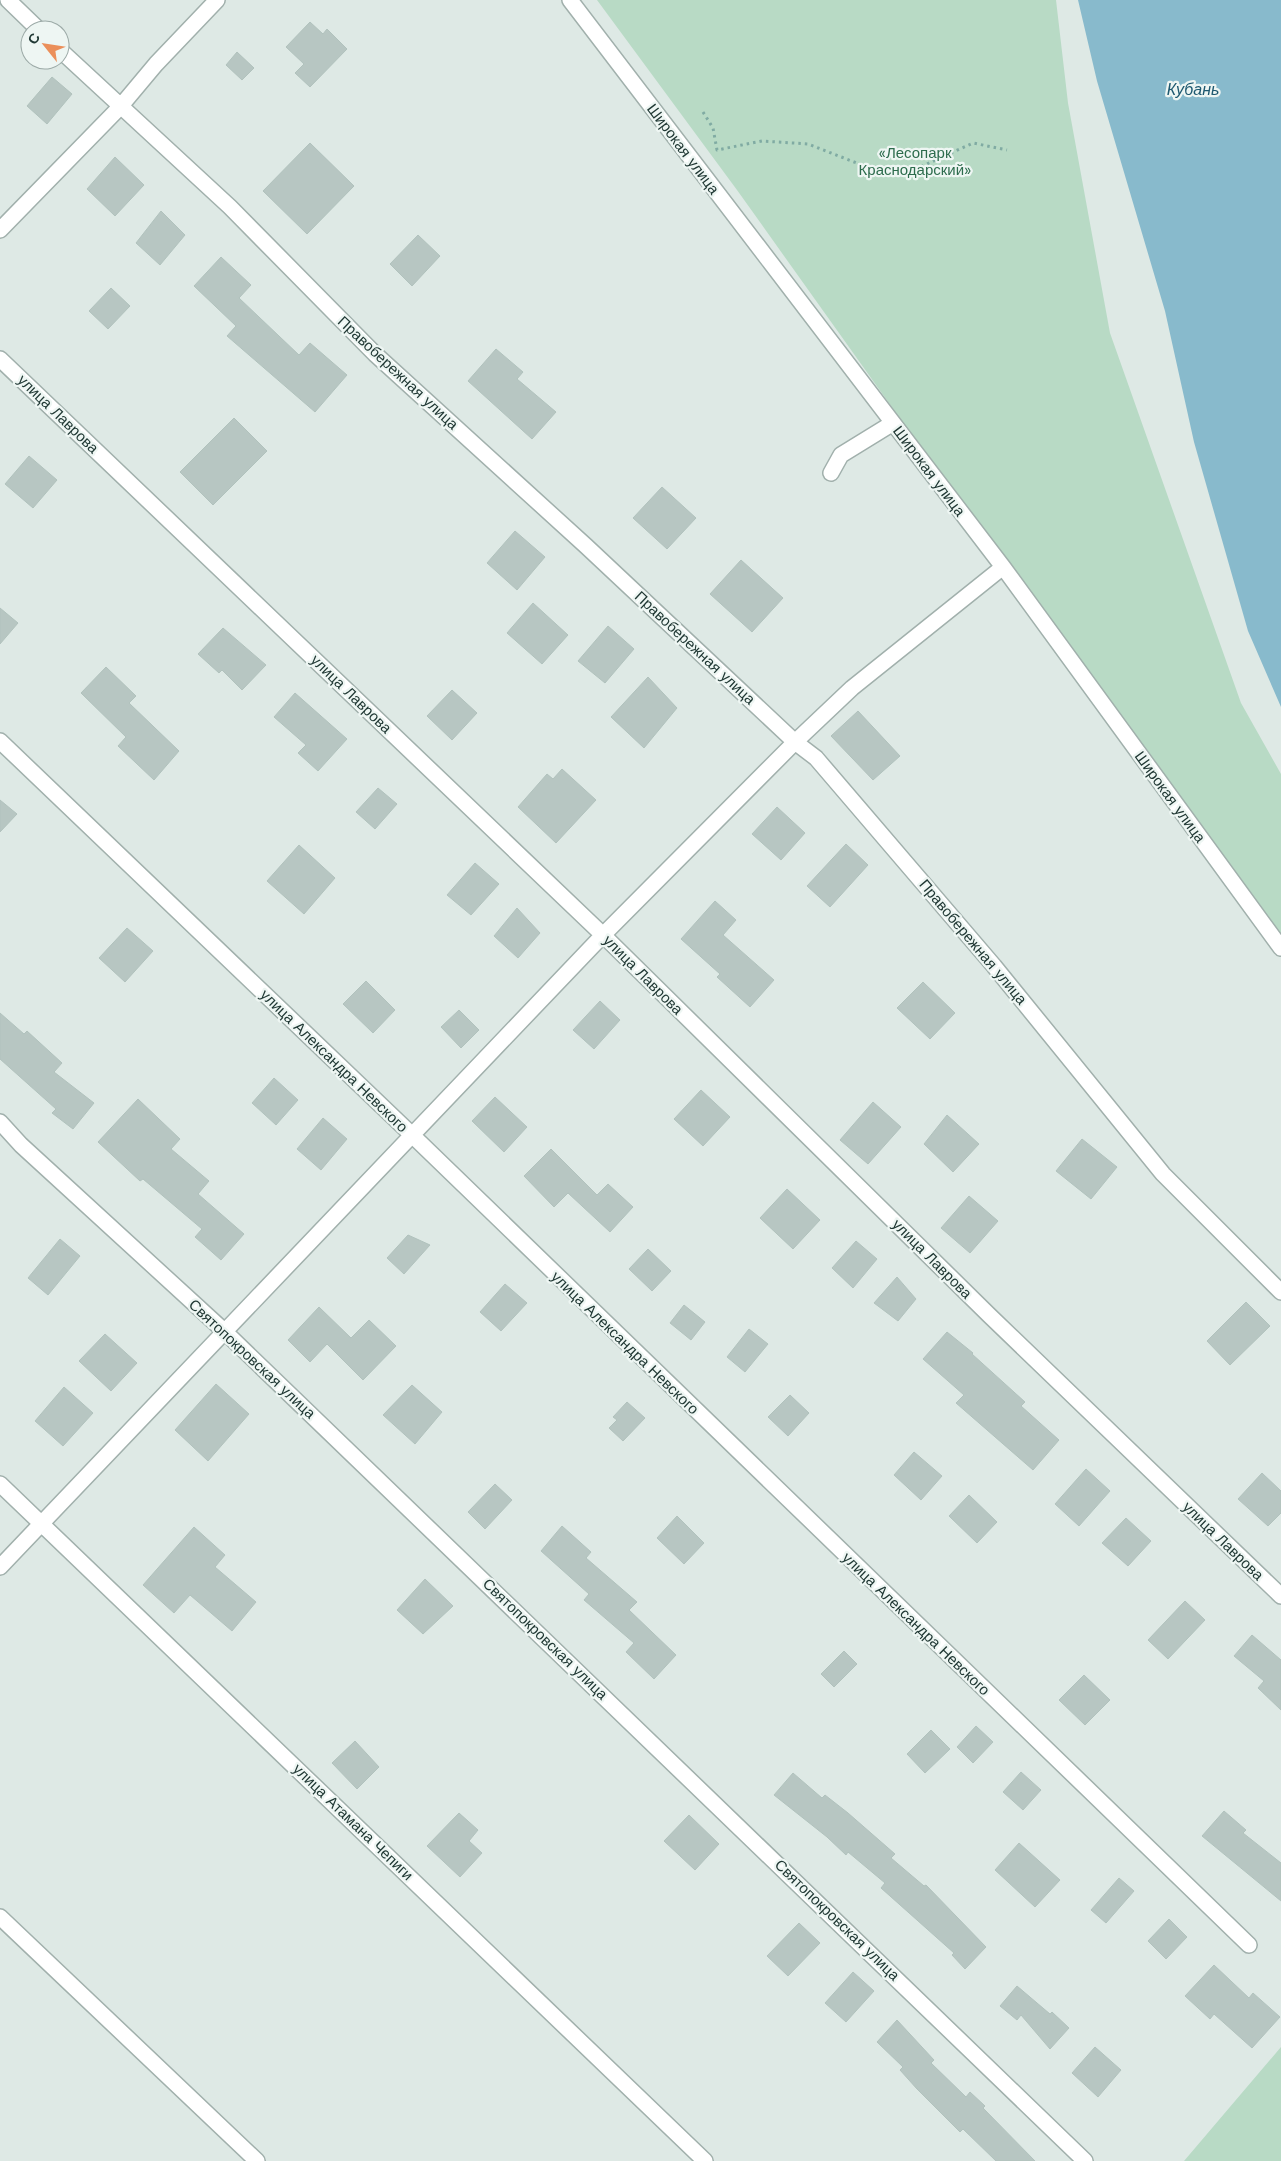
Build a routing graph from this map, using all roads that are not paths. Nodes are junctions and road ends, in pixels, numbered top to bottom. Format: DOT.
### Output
graph roads {
  1 [pos="8,0"];
  2 [pos="217,0"];
  3 [pos="570,0"];
  4 [pos="29,20"];
  5 [pos="70,60"];
  6 [pos="120,107"];
  7 [pos="0,230"];
  8 [pos="0,359"];
  9 [pos="893,423"];
  10 [pos="831,473"];
  11 [pos="1003,567"];
  12 [pos="0,741"];
  13 [pos="795,742"];
  14 [pos="602,935"];
  15 [pos="1281,948"];
  16 [pos="0,1122"];
  17 [pos="411,1134"];
  18 [pos="1281,1292"];
  19 [pos="223,1330"];
  20 [pos="0,1484"];
  21 [pos="42,1524"];
  22 [pos="0,1567"];
  23 [pos="1281,1596"];
  24 [pos="0,1917"];
  25 [pos="1249,1945"];
  26 [pos="257,2161"];
  27 [pos="705,2161"];
  28 [pos="1085,2161"];
  1 -- 4 [label="street"];
  2 -- 6 [label="street"];
  3 -- 9 [label="street, Широкая улица"];
  5 -- 6 [label="street, Правобережная улица"];
  6 -- 7 [label="street"];
  6 -- 13 [label="street, Правобережная улица"];
  8 -- 14 [label="street, улица Лаврова"];
  9 -- 10 [label="street"];
  9 -- 11 [label="street, Широкая улица"];
  11 -- 13 [label="street"];
  11 -- 15 [label="street, Широкая улица"];
  12 -- 17 [label="street, улица Александра Невского"];
  13 -- 14 [label="street"];
  13 -- 18 [label="street, Правобережная улица"];
  14 -- 17 [label="street"];
  14 -- 23 [label="street, улица Лаврова"];
  16 -- 19 [label="street, Святопокровская улица"];
  17 -- 19 [label="street"];
  17 -- 25 [label="street, улица Александра Невского"];
  19 -- 21 [label="street"];
  19 -- 28 [label="street, Святопокровская улица"];
  20 -- 21 [label="street, улица Атамана Чепиги"];
  21 -- 22 [label="street"];
  21 -- 27 [label="street, улица Атамана Чепиги"];
  24 -- 26 [label="street"];
}
